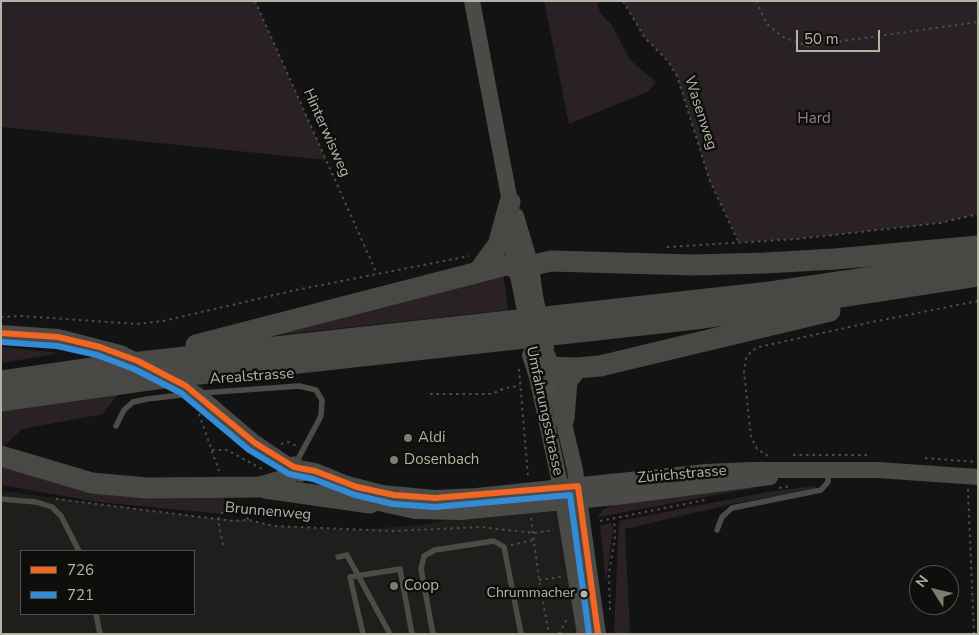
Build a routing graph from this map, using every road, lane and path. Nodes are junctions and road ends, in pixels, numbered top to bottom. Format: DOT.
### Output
graph roads {
  1 [pos="255,1"];
  2 [pos="472,1"];
  3 [pos="623,1"];
  4 [pos="756,1"];
  5 [pos="978,22"];
  6 [pos="510,202"];
  7 [pos="978,214"];
  8 [pos="978,246"];
  9 [pos="978,258"];
  10 [pos="475,264"];
  11 [pos="524,268"];
  12 [pos="377,274"];
  13 [pos="978,276"];
  14 [pos="939,281"];
  15 [pos="529,298"];
  16 [pos="978,302"];
  17 [pos="1,318"];
  18 [pos="529,329"];
  19 [pos="1,333"];
  20 [pos="537,358"];
  21 [pos="113,365"];
  22 [pos="577,368"];
  23 [pos="1,381"];
  24 [pos="520,386"];
  25 [pos="430,394"];
  26 [pos="1,401"];
  27 [pos="199,403"];
  28 [pos="564,420"];
  29 [pos="116,426"];
  30 [pos="212,450"];
  31 [pos="791,455"];
  32 [pos="869,455"];
  33 [pos="1,456"];
  34 [pos="774,456"];
  35 [pos="925,458"];
  36 [pos="978,462"];
  37 [pos="294,468"];
  38 [pos="828,469"];
  39 [pos="973,476"];
  40 [pos="221,477"];
  41 [pos="264,477"];
  42 [pos="529,481"];
  43 [pos="579,493"];
  44 [pos="562,495"];
  45 [pos="48,498"];
  46 [pos="1,499"];
  47 [pos="370,503"];
  48 [pos="660,509"];
  49 [pos="531,516"];
  50 [pos="614,518"];
  51 [pos="218,519"];
  52 [pos="249,520"];
  53 [pos="600,521"];
  54 [pos="481,527"];
  55 [pos="554,530"];
  56 [pos="717,530"];
  57 [pos="534,533"];
  58 [pos="483,535"];
  59 [pos="534,540"];
  60 [pos="223,545"];
  61 [pos="504,547"];
  62 [pos="78,550"];
  63 [pos="338,557"];
  64 [pos="576,575"];
  65 [pos="358,576"];
  66 [pos="539,580"];
  67 [pos="570,614"];
  68 [pos="610,614"];
  69 [pos="96,615"];
  70 [pos="100,634"];
  71 [pos="363,634"];
  72 [pos="390,634"];
  73 [pos="412,634"];
  74 [pos="433,634"];
  75 [pos="521,634"];
  76 [pos="549,634"];
  77 [pos="559,634"];
  78 [pos="585,634"];
  79 [pos="598,634"];
  80 [pos="974,634"];
  1 -- 12 [label="path, Hinterwisweg"];
  2 -- 6 [label="main road, Umfahrungsstrasse"];
  3 -- 7 [label="path, Wasenweg"];
  4 -- 5 [label="path"];
  6 -- 10 [label="highway"];
  6 -- 11 [label="main road, Umfahrungsstrasse"];
  8 -- 11 [label="highway"];
  9 -- 21 [label="highway"];
  10 -- 11 [label="highway"];
  10 -- 12 [label="path"];
  10 -- 21 [label="highway"];
  11 -- 15 [label="main road, Umfahrungsstrasse"];
  12 -- 17 [label="path"];
  13 -- 14 [label="highway"];
  14 -- 22 [label="highway"];
  14 -- 26 [label="highway"];
  15 -- 18 [label="main road, Umfahrungsstrasse, bridge"];
  15 -- 20 [label="main road, Umfahrungsstrasse, bridge"];
  16 -- 34 [label="path"];
  18 -- 20 [label="highway, bridge"];
  19 -- 27 [label="main road, bridge"];
  20 -- 22 [label="highway"];
  20 -- 24 [label="path"];
  20 -- 28 [label="main road, Umfahrungsstrasse"];
  20 -- 44 [label="main road, Umfahrungsstrasse"];
  21 -- 23 [label="highway"];
  22 -- 28 [label="highway"];
  24 -- 25 [label="path"];
  24 -- 42 [label="path"];
  27 -- 30 [label="path"];
  27 -- 37 [label="main road"];
  28 -- 43 [label="main road, Umfahrungsstrasse"];
  29 -- 37 [label="lane, Arealstrasse"];
  30 -- 40 [label="path"];
  30 -- 41 [label="path"];
  31 -- 32 [label="path"];
  33 -- 41 [label="highway"];
  35 -- 36 [label="path"];
  37 -- 41 [label="highway"];
  37 -- 44 [label="main road"];
  37 -- 47 [label="main road"];
  38 -- 39 [label="main road, Zürichstrasse"];
  38 -- 43 [label="main road, Zürichstrasse"];
  38 -- 56 [label="lane"];
  39 -- 80 [label="path"];
  41 -- 47 [label="highway"];
  43 -- 44 [label="main road, Zürichstrasse"];
  43 -- 79 [label="main road, Umfahrungsstrasse"];
  44 -- 47 [label="main road"];
  44 -- 64 [label="main road, Umfahrungsstrasse"];
  45 -- 51 [label="path, Brunnenweg"];
  46 -- 62 [label="lane"];
  48 -- 50 [label="path"];
  49 -- 57 [label="path"];
  50 -- 53 [label="path"];
  50 -- 68 [label="path"];
  51 -- 52 [label="path, Brunnenweg"];
  51 -- 52 [label="path"];
  51 -- 60 [label="path"];
  52 -- 54 [label="path, Brunnenweg"];
  54 -- 57 [label="path, Brunnenweg"];
  54 -- 58 [label="path"];
  55 -- 57 [label="path, Brunnenweg"];
  57 -- 59 [label="path"];
  59 -- 61 [label="path"];
  59 -- 66 [label="path"];
  61 -- 74 [label="lane"];
  61 -- 75 [label="lane"];
  63 -- 65 [label="lane"];
  64 -- 66 [label="path"];
  64 -- 78 [label="main road, Umfahrungsstrasse"];
  65 -- 71 [label="lane"];
  65 -- 72 [label="lane"];
  65 -- 73 [label="lane"];
  66 -- 76 [label="path"];
  67 -- 77 [label="path"];
  69 -- 70 [label="lane"];
}
